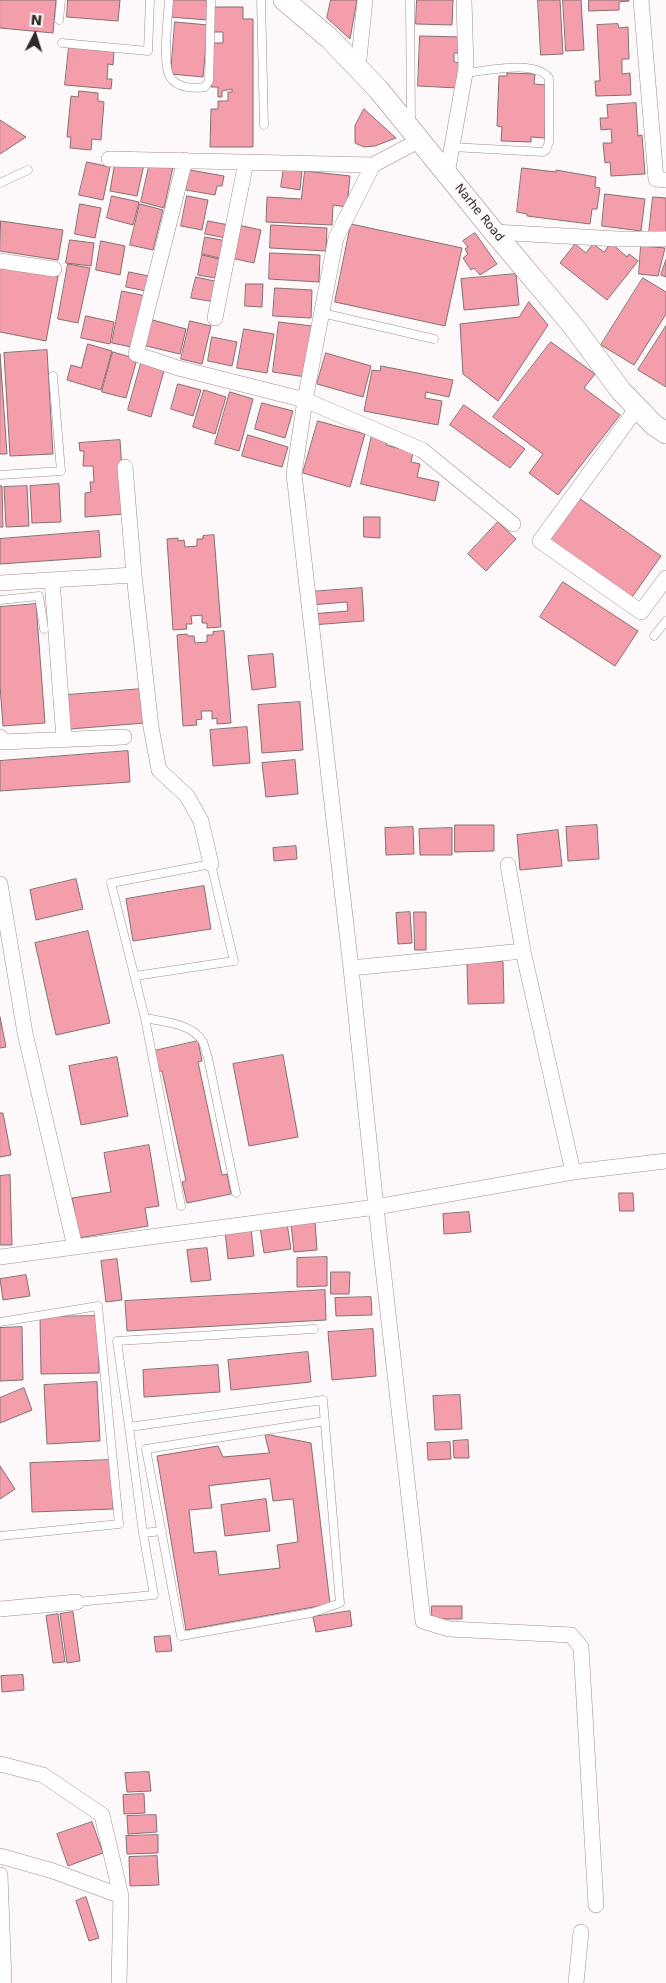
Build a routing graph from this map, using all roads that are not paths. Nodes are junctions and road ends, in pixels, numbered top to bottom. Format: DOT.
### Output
graph roads {
  1 [pos="61,0"];
  2 [pos="150,0"];
  3 [pos="169,0"];
  4 [pos="211,0"];
  5 [pos="261,0"];
  6 [pos="284,0"];
  7 [pos="365,0"];
  8 [pos="410,0"];
  9 [pos="464,0"];
  10 [pos="641,0"];
  11 [pos="59,20"];
  12 [pos="62,43"];
  13 [pos="358,68"];
  14 [pos="465,73"];
  15 [pos="264,125"];
  16 [pos="415,135"];
  17 [pos="452,147"];
  18 [pos="109,159"];
  19 [pos="185,160"];
  20 [pos="246,162"];
  21 [pos="373,164"];
  22 [pos="28,170"];
  23 [pos="447,174"];
  24 [pos="666,180"];
  25 [pos="0,183"];
  26 [pos="494,232"];
  27 [pos="666,239"];
  28 [pos="0,261"];
  29 [pos="54,269"];
  30 [pos="322,313"];
  31 [pos="215,318"];
  32 [pos="434,339"];
  33 [pos="53,376"];
  34 [pos="305,400"];
  35 [pos="637,408"];
  36 [pos="666,433"];
  37 [pos="125,467"];
  38 [pos="0,475"];
  39 [pos="512,524"];
  40 [pos="134,574"];
  41 [pos="666,578"];
  42 [pos="52,580"];
  43 [pos="0,584"];
  44 [pos="0,600"];
  45 [pos="666,621"];
  46 [pos="44,629"];
  47 [pos="654,636"];
  48 [pos="0,736"];
  49 [pos="124,737"];
  50 [pos="64,739"];
  51 [pos="211,864"];
  52 [pos="508,865"];
  53 [pos="0,884"];
  54 [pos="523,951"];
  55 [pos="352,968"];
  56 [pos="135,976"];
  57 [pos="145,1018"];
  58 [pos="666,1161"];
  59 [pos="573,1172"];
  60 [pos="236,1193"];
  61 [pos="181,1206"];
  62 [pos="376,1207"];
  63 [pos="75,1247"];
  64 [pos="0,1257"];
  65 [pos="0,1322"];
  66 [pos="314,1329"];
  67 [pos="325,1421"];
  68 [pos="129,1427"];
  69 [pos="162,1531"];
  70 [pos="144,1532"];
  71 [pos="0,1536"];
  72 [pos="77,1602"];
  73 [pos="0,1609"];
  74 [pos="0,1764"];
  75 [pos="0,1856"];
  76 [pos="0,1875"];
  77 [pos="0,1892"];
  78 [pos="121,1896"];
  79 [pos="596,1905"];
  80 [pos="581,1932"];
  81 [pos="4,1983"];
  82 [pos="119,1983"];
  83 [pos="576,1983"];
  1 -- 11 [label="lane"];
  2 -- 12 [label="lane"];
  3 -- 4 [label="lane"];
  5 -- 15 [label="lane"];
  6 -- 13 [label="street, Narhe Road"];
  7 -- 13 [label="street"];
  8 -- 16 [label="lane"];
  9 -- 14 [label="street"];
  10 -- 24 [label="street"];
  13 -- 16 [label="street, Narhe Road"];
  14 -- 17 [label="street"];
  14 -- 17 [label="lane"];
  16 -- 21 [label="street"];
  16 -- 23 [label="street, Narhe Road"];
  17 -- 23 [label="street"];
  18 -- 19 [label="street"];
  19 -- 20 [label="street"];
  19 -- 34 [label="street"];
  20 -- 21 [label="street"];
  20 -- 31 [label="street"];
  21 -- 30 [label="street"];
  22 -- 25 [label="lane"];
  23 -- 26 [label="street, Narhe Road"];
  26 -- 27 [label="street"];
  26 -- 35 [label="street, Narhe Road"];
  28 -- 29 [label="street"];
  30 -- 32 [label="lane"];
  30 -- 34 [label="street"];
  33 -- 38 [label="lane"];
  34 -- 39 [label="street"];
  34 -- 55 [label="street"];
  35 -- 36 [label="street, Narhe Road"];
  35 -- 41 [label="street"];
  37 -- 40 [label="street"];
  40 -- 42 [label="street"];
  40 -- 51 [label="street"];
  42 -- 43 [label="street"];
  42 -- 50 [label="street"];
  44 -- 46 [label="lane"];
  45 -- 47 [label="lane"];
  48 -- 50 [label="street"];
  49 -- 50 [label="street"];
  51 -- 56 [label="lane"];
  51 -- 56 [label="lane"];
  52 -- 54 [label="street"];
  53 -- 63 [label="street"];
  54 -- 55 [label="street"];
  54 -- 59 [label="street"];
  55 -- 62 [label="street"];
  56 -- 57 [label="lane"];
  57 -- 60 [label="lane"];
  57 -- 61 [label="lane"];
  58 -- 59 [label="street"];
  59 -- 62 [label="street"];
  62 -- 63 [label="street"];
  62 -- 79 [label="street"];
  63 -- 64 [label="street"];
  65 -- 71 [label="lane"];
  66 -- 68 [label="lane"];
  67 -- 68 [label="lane"];
  67 -- 69 [label="lane"];
  67 -- 69 [label="lane"];
  68 -- 70 [label="lane"];
  69 -- 70 [label="lane"];
  70 -- 72 [label="lane"];
  72 -- 73 [label="street"];
  74 -- 78 [label="street"];
  75 -- 78 [label="street"];
  76 -- 77 [label="street"];
  77 -- 81 [label="street"];
  78 -- 82 [label="street"];
  80 -- 83 [label="street"];
}
